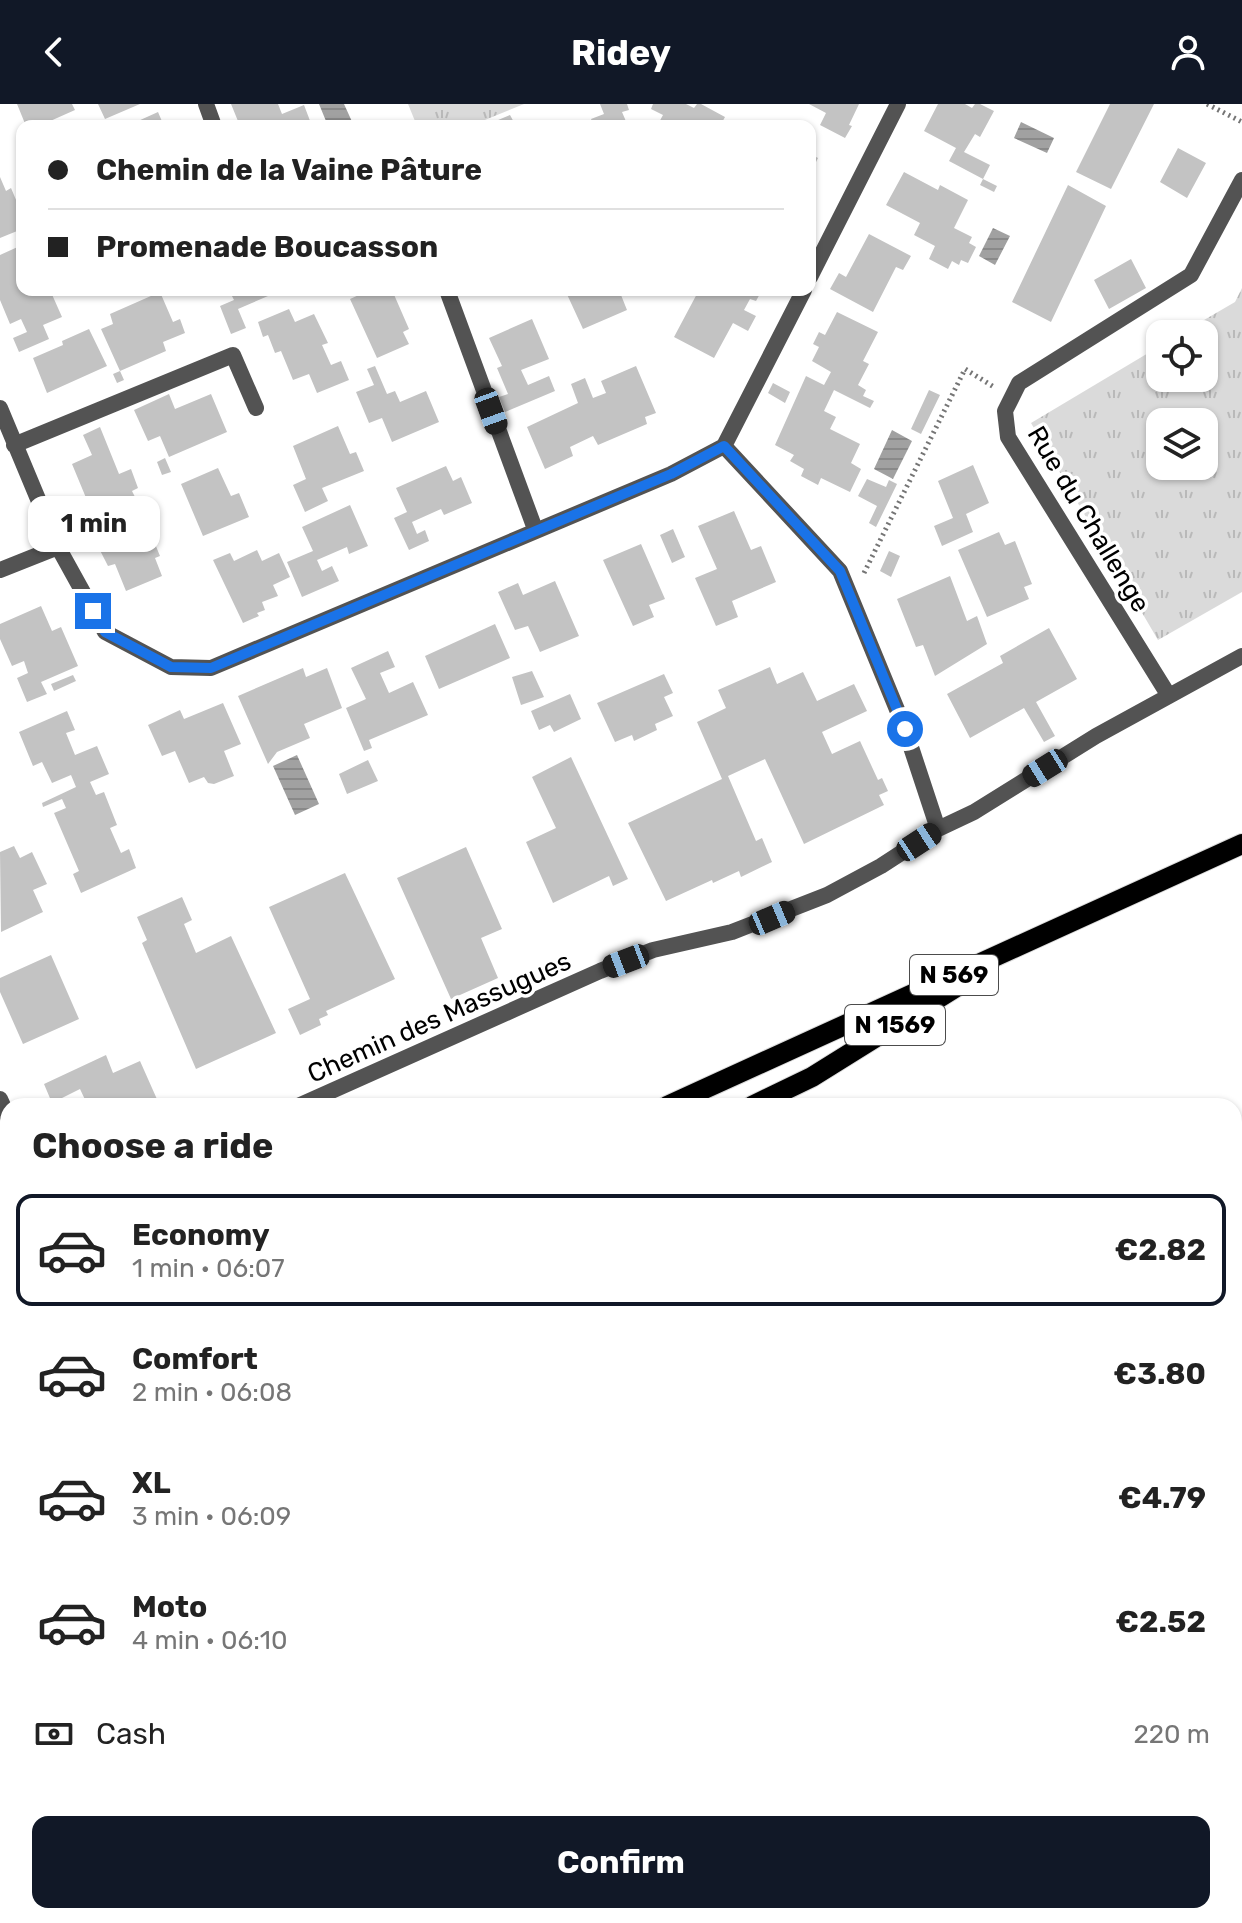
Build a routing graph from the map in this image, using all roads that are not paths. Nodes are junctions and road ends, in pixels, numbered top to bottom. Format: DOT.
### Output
graph roads {
  1 [pos="898,104"];
  2 [pos="1242,180"];
  3 [pos="816,265"];
  4 [pos="449,296"];
  5 [pos="801,296"];
  6 [pos="0,408"];
  7 [pos="256,408"];
  8 [pos="14,445"];
  9 [pos="724,446"];
  10 [pos="535,529"];
  11 [pos="58,547"];
  12 [pos="0,570"];
  13 [pos="1242,656"];
  14 [pos="1169,696"];
  15 [pos="938,829"];
  16 [pos="1242,844"];
  17 [pos="1034,938"];
  18 [pos="316,1098"];
  19 [pos="684,1098"];
  20 [pos="769,1098"];
  1 -- 3 [label="street"];
  2 -- 14 [label="street, Rue du Challenge"];
  4 -- 10 [label="street"];
  5 -- 9 [label="street"];
  6 -- 8 [label="street"];
  7 -- 8 [label="street"];
  8 -- 11 [label="street"];
  9 -- 10 [label="street"];
  9 -- 15 [label="street"];
  10 -- 11 [label="street"];
  11 -- 12 [label="street"];
  13 -- 14 [label="street, Chemin des Massugues"];
  14 -- 15 [label="street, Chemin des Massugues"];
  15 -- 18 [label="street, Chemin des Massugues"];
  16 -- 17 [label="main road, N 569"];
  17 -- 19 [label="main road, N 569"];
  17 -- 20 [label="main road, N 1569"];
}
